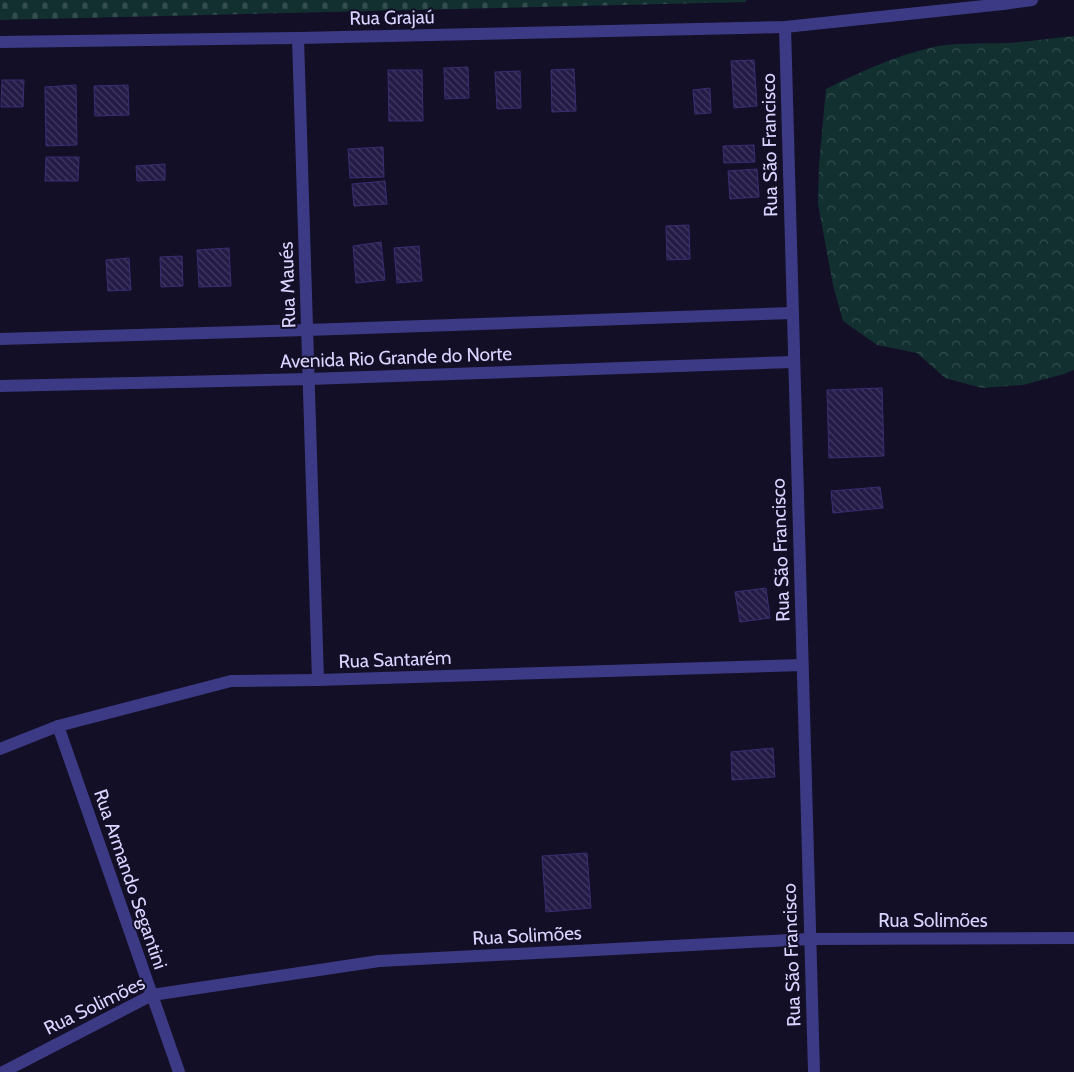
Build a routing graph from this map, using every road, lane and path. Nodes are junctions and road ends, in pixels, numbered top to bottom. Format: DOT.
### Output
graph roads {
  1 [pos="1032,0"];
  2 [pos="785,27"];
  3 [pos="298,38"];
  4 [pos="0,42"];
  5 [pos="792,313"];
  6 [pos="307,330"];
  7 [pos="0,338"];
  8 [pos="793,362"];
  9 [pos="309,378"];
  10 [pos="0,386"];
  11 [pos="802,665"];
  12 [pos="318,680"];
  13 [pos="58,726"];
  14 [pos="0,749"];
  15 [pos="1074,938"];
  16 [pos="810,939"];
  17 [pos="152,995"];
  18 [pos="3,1072"];
  19 [pos="178,1072"];
  20 [pos="814,1072"];
  1 -- 2 [label="street, Rua Grajaú"];
  2 -- 3 [label="street, Rua Grajaú"];
  2 -- 5 [label="street, Rua São Francisco"];
  3 -- 4 [label="street, Rua Grajaú"];
  3 -- 6 [label="street, Rua Maués"];
  5 -- 6 [label="street, Avenida Rio Grande do Norte"];
  5 -- 8 [label="street, Rua São Francisco"];
  6 -- 7 [label="street, Avenida Rio Grande do Norte"];
  6 -- 9 [label="street, Rua Maués"];
  8 -- 9 [label="street, Avenida Rio Grande do Norte"];
  8 -- 11 [label="street, Rua São Francisco"];
  9 -- 10 [label="street, Avenida Rio Grande do Norte"];
  9 -- 12 [label="street, Rua Maués"];
  11 -- 12 [label="street, Rua Santarém"];
  11 -- 16 [label="street, Rua São Francisco"];
  12 -- 13 [label="street, Rua Santarém"];
  13 -- 14 [label="street, Rua Santarém"];
  13 -- 17 [label="street, Rua Armando Segantini"];
  15 -- 16 [label="street, Rua Solimões"];
  16 -- 17 [label="street, Rua Solimões"];
  16 -- 20 [label="street, Rua São Francisco"];
  17 -- 18 [label="street, Rua Solimões"];
  17 -- 19 [label="street, Rua Armando Segantini"];
}
